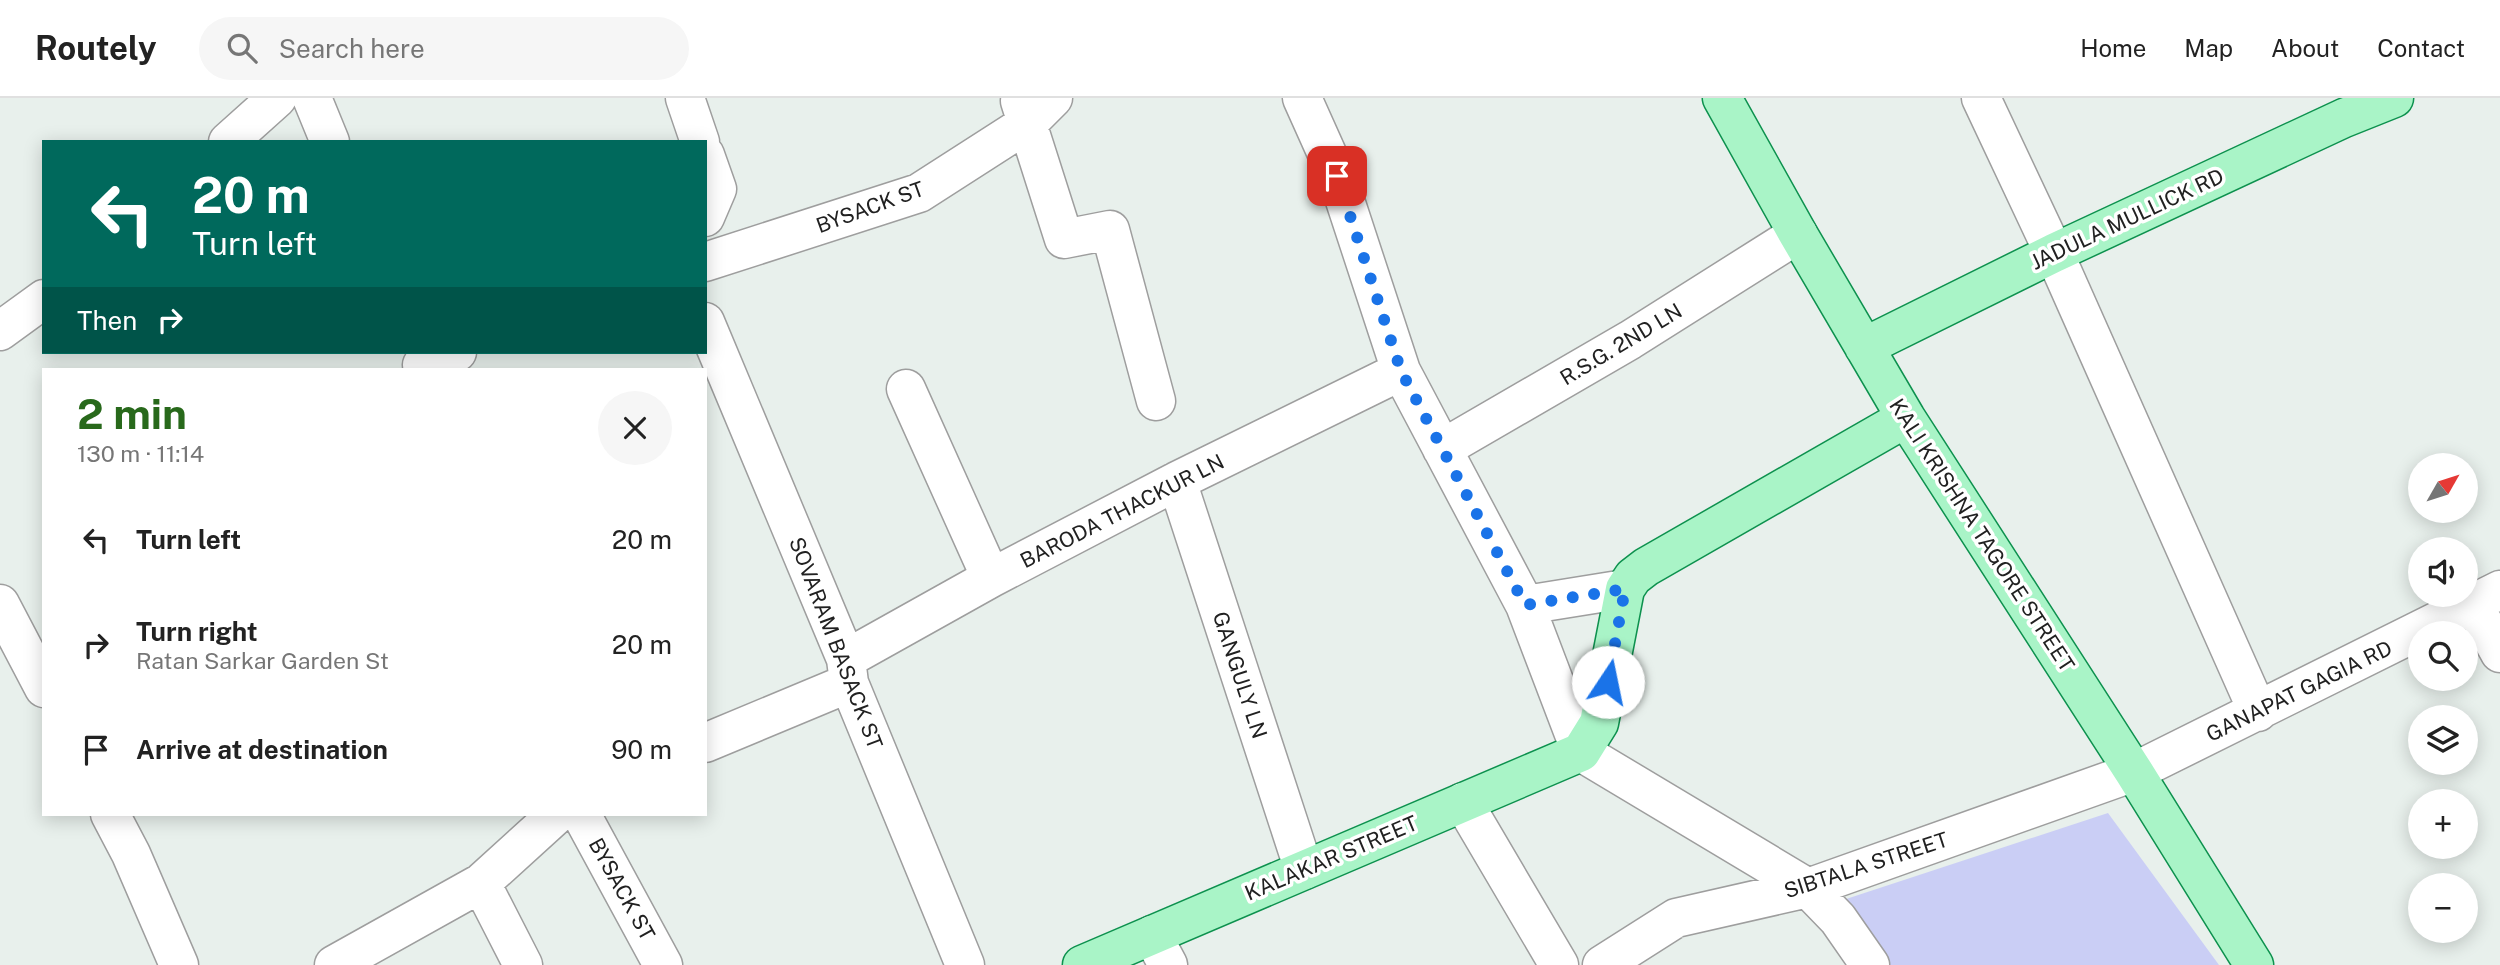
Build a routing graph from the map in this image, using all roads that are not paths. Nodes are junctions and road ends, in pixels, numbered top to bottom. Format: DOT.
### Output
graph roads {
  1 [pos="277,98"];
  2 [pos="312,98"];
  3 [pos="685,98"];
  4 [pos="1302,98"];
  5 [pos="1722,98"];
  6 [pos="1981,98"];
  7 [pos="2393,98"];
  8 [pos="1033,106"];
  9 [pos="230,140"];
  10 [pos="329,140"];
  11 [pos="699,140"];
  12 [pos="707,161"];
  13 [pos="707,213"];
  14 [pos="1798,234"];
  15 [pos="2054,253"];
  16 [pos="707,261"];
  17 [pos="42,300"];
  18 [pos="707,327"];
  19 [pos="0,331"];
  20 [pos="1864,347"];
  21 [pos="450,354"];
  22 [pos="420,362"];
  23 [pos="1401,371"];
  24 [pos="906,389"];
  25 [pos="1156,401"];
  26 [pos="1906,418"];
  27 [pos="1442,449"];
  28 [pos="1177,481"];
  29 [pos="992,578"];
  30 [pos="1625,589"];
  31 [pos="2486,597"];
  32 [pos="0,604"];
  33 [pos="1525,605"];
  34 [pos="22,649"];
  35 [pos="2500,653"];
  36 [pos="848,671"];
  37 [pos="42,684"];
  38 [pos="2258,712"];
  39 [pos="707,742"];
  40 [pos="1581,752"];
  41 [pos="2134,772"];
  42 [pos="1463,802"];
  43 [pos="111,816"];
  44 [pos="554,816"];
  45 [pos="582,816"];
  46 [pos="1304,870"];
  47 [pos="481,883"];
  48 [pos="1808,888"];
  49 [pos="1160,950"];
  50 [pos="179,965"];
  51 [pos="334,965"];
  52 [pos="523,965"];
  53 [pos="663,965"];
  54 [pos="965,965"];
  55 [pos="1082,965"];
  56 [pos="1559,965"];
  57 [pos="1602,965"];
  58 [pos="1870,965"];
  59 [pos="2254,965"];
  1 -- 9 [label="street"];
  2 -- 10 [label="street"];
  3 -- 11 [label="street"];
  4 -- 23 [label="street"];
  5 -- 14 [label="main road, KALI KRISHNA TAGORE STREET"];
  6 -- 15 [label="street"];
  7 -- 15 [label="main road, JADULA MULLICK RD"];
  8 -- 16 [label="street, BYSACK ST"];
  8 -- 25 [label="street"];
  12 -- 13 [label="street"];
  14 -- 20 [label="main road, KALI KRISHNA TAGORE STREET"];
  14 -- 27 [label="street, R.S.G. 2ND LN"];
  15 -- 20 [label="main road, JADULA MULLICK RD"];
  15 -- 38 [label="street"];
  17 -- 19 [label="street"];
  18 -- 36 [label="street, SOVARAM BASACK ST"];
  20 -- 26 [label="main road, KALI KRISHNA TAGORE STREET"];
  21 -- 22 [label="street"];
  23 -- 27 [label="street"];
  23 -- 28 [label="street, BARODA THACKUR LN"];
  24 -- 29 [label="street"];
  26 -- 30 [label="main road"];
  26 -- 41 [label="main road, KALI KRISHNA TAGORE STREET"];
  27 -- 33 [label="street"];
  28 -- 29 [label="street, BARODA THACKUR LN"];
  28 -- 46 [label="street, GANGULY LN"];
  29 -- 36 [label="street, BARODA THACKUR LN"];
  30 -- 33 [label="street"];
  30 -- 40 [label="main road"];
  31 -- 35 [label="street"];
  31 -- 38 [label="street, GANAPAT GAGIA RD"];
  32 -- 34 [label="street"];
  33 -- 40 [label="street"];
  34 -- 37 [label="street"];
  36 -- 39 [label="street, BARODA THACKUR LN"];
  36 -- 54 [label="street, SOVARAM BASACK ST"];
  38 -- 41 [label="street, GANAPAT GAGIA RD"];
  40 -- 42 [label="main road, KALAKAR STREET"];
  40 -- 48 [label="street"];
  41 -- 48 [label="street, SIBTALA STREET"];
  41 -- 59 [label="main road, KALI KRISHNA TAGORE STREET"];
  42 -- 46 [label="main road, KALAKAR STREET"];
  42 -- 56 [label="street"];
  43 -- 50 [label="street"];
  44 -- 47 [label="street"];
  45 -- 53 [label="street, BYSACK ST"];
  46 -- 49 [label="main road, KALAKAR STREET"];
  47 -- 51 [label="street"];
  47 -- 52 [label="street"];
  48 -- 57 [label="street, SIBTALA STREET"];
  48 -- 58 [label="street"];
  49 -- 55 [label="main road, KALAKAR STREET"];
}
